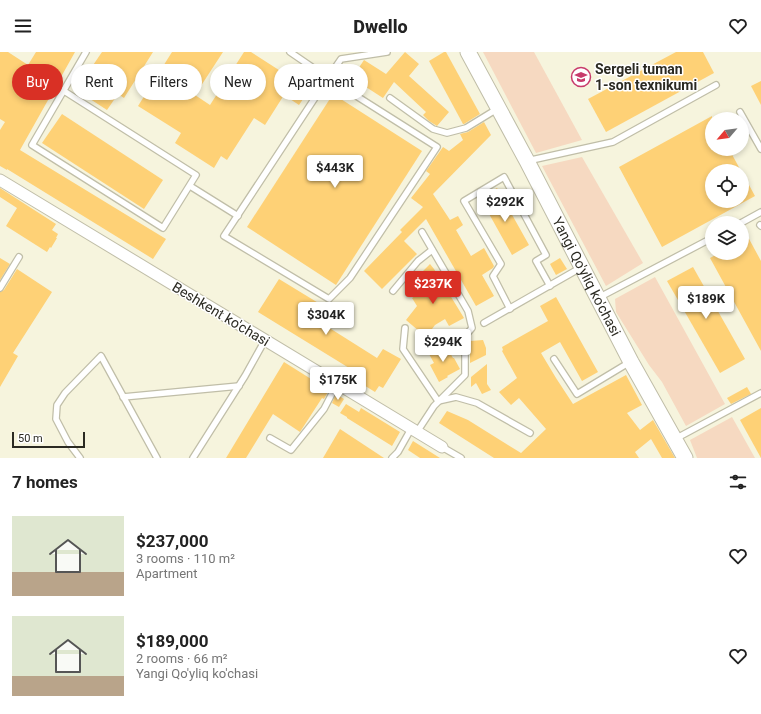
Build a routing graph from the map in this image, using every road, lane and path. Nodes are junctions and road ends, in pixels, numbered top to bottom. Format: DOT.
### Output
graph roads {
  1 [pos="86,52"];
  2 [pos="290,52"];
  3 [pos="387,52"];
  4 [pos="468,52"];
  5 [pos="308,64"];
  6 [pos="338,64"];
  7 [pos="716,85"];
  8 [pos="64,91"];
  9 [pos="390,98"];
  10 [pos="314,100"];
  11 [pos="363,100"];
  12 [pos="499,108"];
  13 [pos="749,128"];
  14 [pos="761,149"];
  15 [pos="527,161"];
  16 [pos="0,180"];
  17 [pos="190,186"];
  18 [pos="761,212"];
  19 [pos="238,216"];
  20 [pos="749,219"];
  21 [pos="422,232"];
  22 [pos="705,242"];
  23 [pos="432,250"];
  24 [pos="19,257"];
  25 [pos="582,267"];
  26 [pos="550,286"];
  27 [pos="0,288"];
  28 [pos="393,291"];
  29 [pos="598,298"];
  30 [pos="510,308"];
  31 [pos="484,323"];
  32 [pos="405,328"];
  33 [pos="265,340"];
  34 [pos="554,359"];
  35 [pos="631,362"];
  36 [pos="337,384"];
  37 [pos="239,386"];
  38 [pos="761,393"];
  39 [pos="123,397"];
  40 [pos="438,402"];
  41 [pos="414,431"];
  42 [pos="530,433"];
  43 [pos="270,438"];
  44 [pos="674,440"];
  45 [pos="442,448"];
  46 [pos="80,458"];
  47 [pos="157,458"];
  48 [pos="193,458"];
  49 [pos="392,458"];
  50 [pos="461,458"];
  51 [pos="685,458"];
  1 -- 8 [label="lane"];
  2 -- 5 [label="lane"];
  3 -- 6 [label="lane"];
  4 -- 12 [label="street, Yangi Qo'yliq ko'chasi"];
  7 -- 15 [label="lane"];
  8 -- 17 [label="lane"];
  8 -- 17 [label="lane"];
  9 -- 12 [label="lane"];
  10 -- 19 [label="lane"];
  11 -- 19 [label="lane"];
  12 -- 15 [label="street, Yangi Qo'yliq ko'chasi"];
  13 -- 14 [label="lane"];
  15 -- 25 [label="street, Yangi Qo'yliq ko'chasi"];
  16 -- 33 [label="street, Beshkent ko'chasi"];
  17 -- 19 [label="lane"];
  18 -- 20 [label="lane"];
  21 -- 23 [label="lane"];
  22 -- 29 [label="lane"];
  23 -- 28 [label="lane"];
  23 -- 40 [label="lane"];
  24 -- 27 [label="lane"];
  25 -- 26 [label="lane"];
  25 -- 29 [label="street, Yangi Qo'yliq ko'chasi"];
  26 -- 30 [label="lane"];
  26 -- 30 [label="lane"];
  29 -- 35 [label="street, Yangi Qo'yliq ko'chasi"];
  30 -- 31 [label="lane"];
  32 -- 40 [label="lane"];
  33 -- 36 [label="street, Beshkent ko'chasi"];
  33 -- 37 [label="lane"];
  34 -- 35 [label="lane"];
  35 -- 44 [label="street, Yangi Qo'yliq ko'chasi"];
  36 -- 41 [label="street, Beshkent ko'chasi"];
  36 -- 43 [label="lane"];
  37 -- 39 [label="lane"];
  37 -- 48 [label="lane"];
  38 -- 44 [label="lane"];
  39 -- 46 [label="lane"];
  39 -- 47 [label="lane"];
  40 -- 41 [label="lane"];
  40 -- 42 [label="lane"];
  41 -- 45 [label="street, Beshkent ko'chasi"];
  41 -- 49 [label="lane"];
  44 -- 51 [label="street, Yangi Qo'yliq ko'chasi"];
  45 -- 50 [label="lane"];
}
